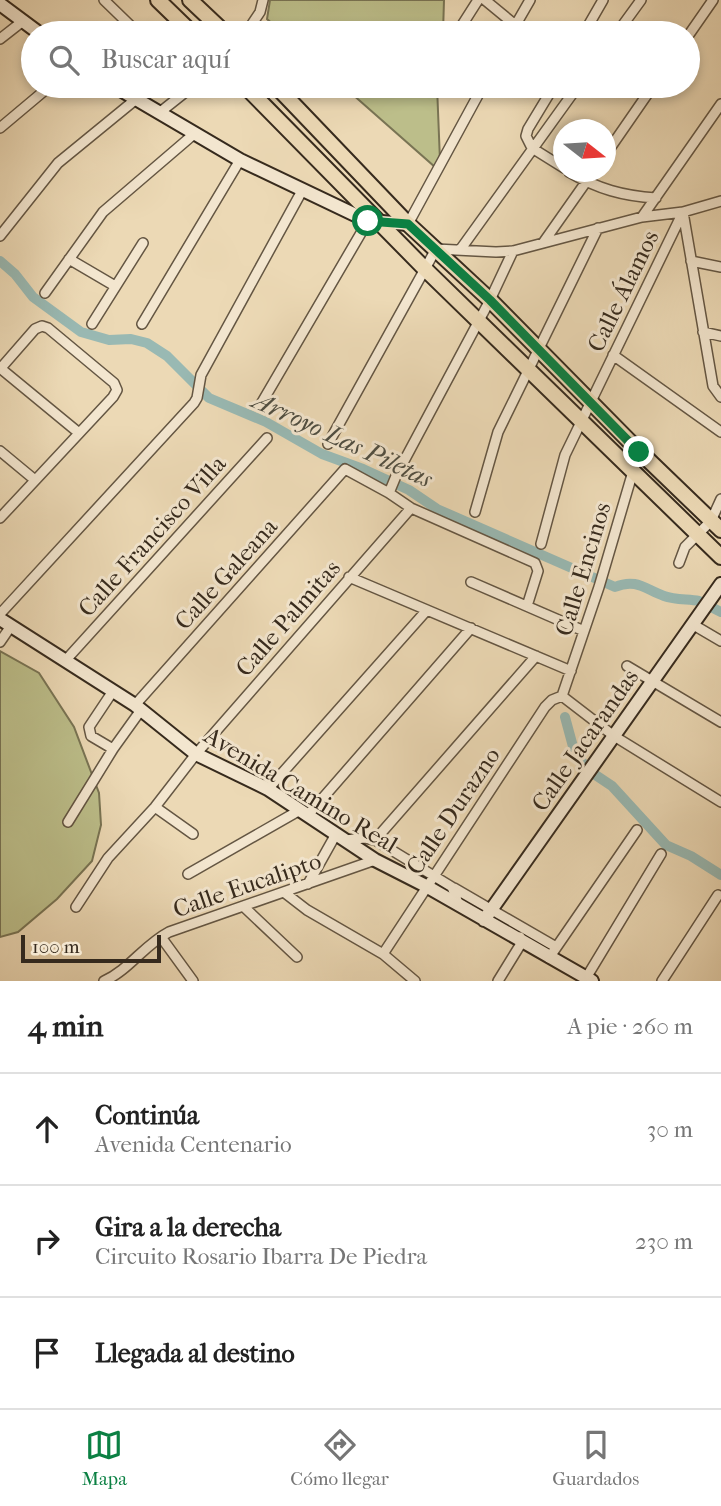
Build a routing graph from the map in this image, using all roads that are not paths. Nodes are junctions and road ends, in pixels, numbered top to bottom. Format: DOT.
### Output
graph roads {
  1 [pos="104,0"];
  2 [pos="158,0"];
  3 [pos="190,0"];
  4 [pos="263,0"];
  5 [pos="478,0"];
  6 [pos="485,0"];
  7 [pos="530,0"];
  8 [pos="603,0"];
  9 [pos="641,0"];
  10 [pos="713,0"];
  11 [pos="0,4"];
  12 [pos="23,21"];
  13 [pos="126,21"];
  14 [pos="180,21"];
  15 [pos="212,21"];
  16 [pos="254,21"];
  17 [pos="465,21"];
  18 [pos="505,21"];
  19 [pos="518,21"];
  20 [pos="591,21"];
  21 [pos="626,21"];
  22 [pos="698,21"];
  23 [pos="21,23"];
  24 [pos="0,39"];
  25 [pos="36,98"];
  26 [pos="132,98"];
  27 [pos="178,98"];
  28 [pos="256,98"];
  29 [pos="287,98"];
  30 [pos="476,98"];
  31 [pos="547,98"];
  32 [pos="569,98"];
  33 [pos="645,98"];
  34 [pos="135,100"];
  35 [pos="721,104"];
  36 [pos="159,113"];
  37 [pos="0,128"];
  38 [pos="194,134"];
  39 [pos="616,140"];
  40 [pos="532,148"];
  41 [pos="240,160"];
  42 [pos="553,161"];
  43 [pos="586,182"];
  44 [pos="303,189"];
  45 [pos="656,198"];
  46 [pos="721,201"];
  47 [pos="682,212"];
  48 [pos="642,217"];
  49 [pos="374,222"];
  50 [pos="408,224"];
  51 [pos="598,228"];
  52 [pos="0,236"];
  53 [pos="143,243"];
  54 [pos="543,243"];
  55 [pos="436,249"];
  56 [pos="460,250"];
  57 [pos="513,251"];
  58 [pos="69,259"];
  59 [pos="691,261"];
  60 [pos="721,267"];
  61 [pos="425,269"];
  62 [pos="115,286"];
  63 [pos="45,293"];
  64 [pos="490,300"];
  65 [pos="479,321"];
  66 [pos="92,324"];
  67 [pos="142,324"];
  68 [pos="703,332"];
  69 [pos="721,335"];
  70 [pos="539,349"];
  71 [pos="613,355"];
  72 [pos="0,369"];
  73 [pos="529,369"];
  74 [pos="721,397"];
  75 [pos="589,401"];
  76 [pos="261,404"];
  77 [pos="580,421"];
  78 [pos="721,432"];
  79 [pos="79,433"];
  80 [pos="267,438"];
  81 [pos="328,444"];
  82 [pos="0,451"];
  83 [pos="639,452"];
  84 [pos="633,472"];
  85 [pos="35,480"];
  86 [pos="390,490"];
  87 [pos="721,499"];
  88 [pos="411,508"];
  89 [pos="475,512"];
  90 [pos="0,518"];
  91 [pos="716,525"];
  92 [pos="697,535"];
  93 [pos="541,544"];
  94 [pos="721,557"];
  95 [pos="679,563"];
  96 [pos="349,577"];
  97 [pos="471,582"];
  98 [pos="721,584"];
  99 [pos="527,606"];
  100 [pos="426,610"];
  101 [pos="4,620"];
  102 [pos="692,624"];
  103 [pos="471,628"];
  104 [pos="584,631"];
  105 [pos="721,641"];
  106 [pos="0,642"];
  107 [pos="536,656"];
  108 [pos="65,661"];
  109 [pos="627,666"];
  110 [pos="570,671"];
  111 [pos="653,681"];
  112 [pos="113,691"];
  113 [pos="562,696"];
  114 [pos="138,708"];
  115 [pos="721,722"];
  116 [pos="614,736"];
  117 [pos="113,750"];
  118 [pos="196,754"];
  119 [pos="268,789"];
  120 [pos="721,802"];
  121 [pos="155,807"];
  122 [pos="304,812"];
  123 [pos="68,822"];
  124 [pos="637,830"];
  125 [pos="193,834"];
  126 [pos="340,837"];
  127 [pos="375,840"];
  128 [pos="661,854"];
  129 [pos="375,860"];
  130 [pos="188,874"];
  131 [pos="430,880"];
  132 [pos="307,885"];
  133 [pos="452,887"];
  134 [pos="285,893"];
  135 [pos="718,895"];
  136 [pos="243,906"];
  137 [pos="458,906"];
  138 [pos="76,907"];
  139 [pos="488,915"];
  140 [pos="516,925"];
  141 [pos="161,937"];
  142 [pos="522,942"];
  143 [pos="552,953"];
  144 [pos="383,954"];
  145 [pos="298,957"];
  146 [pos="117,979"];
  147 [pos="584,979"];
  148 [pos="104,981"];
  149 [pos="193,981"];
  150 [pos="415,981"];
  151 [pos="498,981"];
  152 [pos="662,981"];
  1 -- 13 [label="street"];
  2 -- 14 [label="main road"];
  3 -- 15 [label="main road"];
  4 -- 16 [label="street"];
  5 -- 17 [label="street"];
  6 -- 18 [label="street"];
  7 -- 19 [label="street"];
  8 -- 20 [label="street"];
  9 -- 21 [label="street"];
  10 -- 22 [label="street"];
  11 -- 12 [label="street"];
  23 -- 24 [label="street"];
  25 -- 37 [label="street"];
  26 -- 34 [label="street"];
  27 -- 36 [label="street"];
  28 -- 49 [label="main road"];
  29 -- 50 [label="main road"];
  30 -- 50 [label="street"];
  31 -- 40 [label="street"];
  32 -- 40 [label="street"];
  33 -- 39 [label="street"];
  34 -- 36 [label="street"];
  34 -- 52 [label="street"];
  35 -- 45 [label="street"];
  36 -- 38 [label="street"];
  38 -- 41 [label="street"];
  38 -- 58 [label="street"];
  40 -- 42 [label="street"];
  40 -- 56 [label="street"];
  41 -- 44 [label="street"];
  41 -- 67 [label="street"];
  43 -- 45 [label="street"];
  43 -- 54 [label="street"];
  44 -- 49 [label="street"];
  44 -- 101 [label="street"];
  45 -- 48 [label="street"];
  46 -- 47 [label="street"];
  47 -- 48 [label="street"];
  47 -- 59 [label="street"];
  47 -- 71 [label="street, Calle Álamos"];
  48 -- 51 [label="street"];
  49 -- 50 [label="street"];
  49 -- 61 [label="main road"];
  49 -- 76 [label="street"];
  50 -- 55 [label="main road"];
  51 -- 54 [label="street"];
  51 -- 70 [label="street"];
  53 -- 62 [label="street"];
  54 -- 57 [label="street"];
  55 -- 56 [label="street"];
  55 -- 61 [label="street"];
  55 -- 64 [label="main road"];
  56 -- 57 [label="street"];
  57 -- 64 [label="street"];
  58 -- 62 [label="street"];
  58 -- 63 [label="street"];
  59 -- 60 [label="street"];
  59 -- 68 [label="street"];
  61 -- 65 [label="main road"];
  61 -- 81 [label="street"];
  62 -- 66 [label="street"];
  64 -- 65 [label="street"];
  64 -- 70 [label="main road"];
  65 -- 73 [label="main road"];
  65 -- 86 [label="street"];
  68 -- 69 [label="street"];
  68 -- 74 [label="street"];
  70 -- 73 [label="street"];
  70 -- 75 [label="main road"];
  71 -- 75 [label="street, Calle Álamos"];
  71 -- 78 [label="street"];
  72 -- 79 [label="street"];
  72 -- 79 [label="street"];
  73 -- 77 [label="main road"];
  73 -- 89 [label="street"];
  75 -- 77 [label="street, Calle Álamos"];
  75 -- 83 [label="main road"];
  77 -- 84 [label="main road"];
  77 -- 93 [label="street, Calle Álamos"];
  79 -- 85 [label="street"];
  80 -- 108 [label="street, Calle Francisco Villa"];
  82 -- 85 [label="street"];
  83 -- 84 [label="street, Calle Encinos"];
  83 -- 91 [label="main road"];
  84 -- 92 [label="main road"];
  84 -- 104 [label="street, Calle Encinos"];
  85 -- 90 [label="street"];
  86 -- 88 [label="street"];
  86 -- 114 [label="street, Calle Galeana"];
  87 -- 91 [label="street"];
  88 -- 96 [label="street, Calle Palmitas"];
  88 -- 99 [label="street"];
  91 -- 92 [label="street"];
  92 -- 94 [label="main road"];
  92 -- 95 [label="street"];
  96 -- 100 [label="street"];
  96 -- 118 [label="street, Calle Palmitas"];
  97 -- 99 [label="street"];
  98 -- 102 [label="street, Calle Jacarandas"];
  99 -- 104 [label="street"];
  100 -- 103 [label="street"];
  100 -- 119 [label="street"];
  101 -- 106 [label="street"];
  101 -- 108 [label="street, Avenida Camino Real"];
  102 -- 105 [label="street"];
  102 -- 111 [label="street, Calle Jacarandas"];
  103 -- 107 [label="street"];
  103 -- 122 [label="street"];
  104 -- 110 [label="street, Calle Encinos"];
  107 -- 110 [label="street"];
  107 -- 127 [label="street"];
  108 -- 112 [label="street, Avenida Camino Real"];
  109 -- 111 [label="street"];
  110 -- 113 [label="street, Calle Encinos"];
  111 -- 115 [label="street"];
  111 -- 116 [label="street, Calle Jacarandas"];
  112 -- 114 [label="street, Avenida Camino Real"];
  112 -- 117 [label="street"];
  113 -- 116 [label="street"];
  113 -- 131 [label="street, Calle Durazno"];
  114 -- 117 [label="street, Calle Galeana"];
  114 -- 118 [label="street, Avenida Camino Real"];
  116 -- 120 [label="street"];
  116 -- 139 [label="street, Calle Jacarandas"];
  117 -- 123 [label="street, Calle Galeana"];
  118 -- 119 [label="street, Avenida Camino Real"];
  118 -- 121 [label="street, Calle Palmitas"];
  119 -- 122 [label="street, Avenida Camino Real"];
  121 -- 125 [label="street"];
  121 -- 138 [label="street, Calle Palmitas"];
  122 -- 126 [label="street, Avenida Camino Real"];
  122 -- 130 [label="street"];
  124 -- 143 [label="street"];
  126 -- 127 [label="street"];
  126 -- 129 [label="street, Avenida Camino Real"];
  126 -- 132 [label="street"];
  127 -- 131 [label="street"];
  128 -- 147 [label="street"];
  129 -- 131 [label="street, Avenida Camino Real"];
  129 -- 132 [label="street, Calle Eucalipto"];
  131 -- 133 [label="street"];
  131 -- 137 [label="street, Avenida Camino Real"];
  131 -- 144 [label="street, Calle Durazno"];
  132 -- 134 [label="street, Calle Eucalipto"];
  133 -- 137 [label="street"];
  133 -- 139 [label="street"];
  134 -- 136 [label="street, Calle Eucalipto"];
  134 -- 144 [label="street"];
  135 -- 152 [label="street"];
  136 -- 141 [label="street, Calle Eucalipto"];
  136 -- 145 [label="street"];
  137 -- 139 [label="street, Avenida Camino Real"];
  139 -- 140 [label="street"];
  139 -- 142 [label="street, Avenida Camino Real"];
  140 -- 142 [label="street"];
  140 -- 143 [label="street"];
  141 -- 146 [label="street, Calle Eucalipto"];
  141 -- 149 [label="street"];
  142 -- 143 [label="street, Avenida Camino Real"];
  142 -- 151 [label="street"];
  143 -- 147 [label="street, Avenida Camino Real"];
  144 -- 150 [label="street"];
  146 -- 148 [label="street, Calle Eucalipto"];
}
